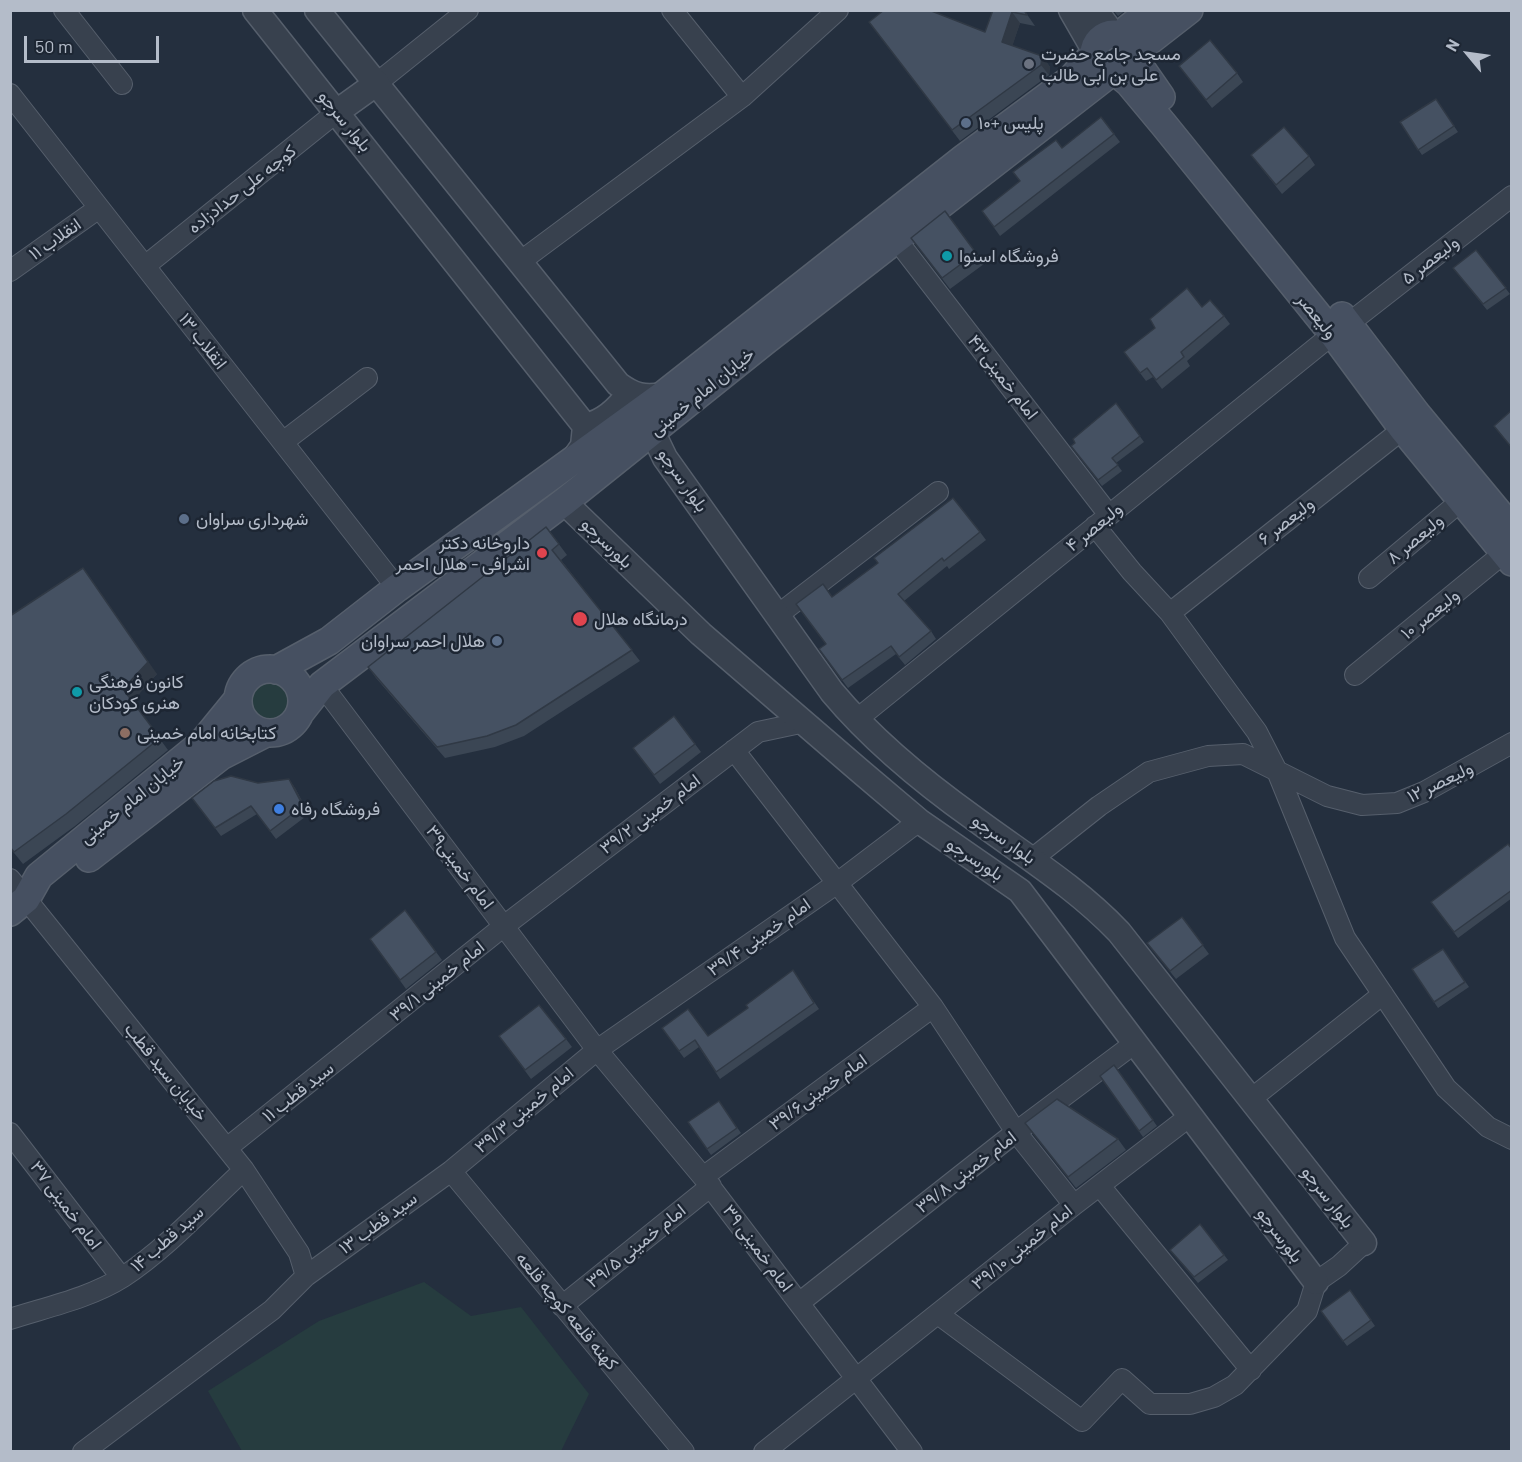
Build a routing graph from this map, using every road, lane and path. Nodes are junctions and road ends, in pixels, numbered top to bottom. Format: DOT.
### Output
graph roads {
  1 [pos="64,10"];
  2 [pos="255,10"];
  3 [pos="317,10"];
  4 [pos="468,10"];
  5 [pos="672,10"];
  6 [pos="838,10"];
  7 [pos="1071,10"];
  8 [pos="1095,10"];
  9 [pos="1151,10"];
  10 [pos="1189,10"];
  11 [pos="1115,54"];
  12 [pos="377,83"];
  13 [pos="122,84"];
  14 [pos="10,94"];
  15 [pos="742,97"];
  16 [pos="338,111"];
  17 [pos="1512,196"];
  18 [pos="99,208"];
  19 [pos="896,239"];
  20 [pos="521,261"];
  21 [pos="145,266"];
  22 [pos="10,271"];
  23 [pos="1341,329"];
  24 [pos="367,378"];
  25 [pos="629,393"];
  26 [pos="663,395"];
  27 [pos="585,426"];
  28 [pos="1403,429"];
  29 [pos="652,431"];
  30 [pos="283,442"];
  31 [pos="570,464"];
  32 [pos="938,492"];
  33 [pos="1461,501"];
  34 [pos="564,502"];
  35 [pos="1102,521"];
  36 [pos="1509,548"];
  37 [pos="1369,578"];
  38 [pos="397,588"];
  39 [pos="1170,613"];
  40 [pos="779,614"];
  41 [pos="276,670"];
  42 [pos="1355,675"];
  43 [pos="322,685"];
  44 [pos="238,699"];
  45 [pos="299,714"];
  46 [pos="856,720"];
  47 [pos="805,722"];
  48 [pos="266,733"];
  49 [pos="1512,743"];
  50 [pos="734,750"];
  51 [pos="1277,771"];
  52 [pos="944,796"];
  53 [pos="919,821"];
  54 [pos="1032,859"];
  55 [pos="1010,882"];
  56 [pos="836,884"];
  57 [pos="16,897"];
  58 [pos="504,926"];
  59 [pos="1383,994"];
  60 [pos="933,1007"];
  61 [pos="369,1035"];
  62 [pos="1135,1043"];
  63 [pos="597,1050"];
  64 [pos="1251,1099"];
  65 [pos="1190,1116"];
  66 [pos="1016,1132"];
  67 [pos="11,1136"];
  68 [pos="1512,1139"];
  69 [pos="227,1148"];
  70 [pos="244,1170"];
  71 [pos="451,1171"];
  72 [pos="707,1181"];
  73 [pos="1100,1186"];
  74 [pos="1074,1205"];
  75 [pos="1364,1243"];
  76 [pos="306,1276"];
  77 [pos="121,1277"];
  78 [pos="1316,1282"];
  79 [pos="799,1303"];
  80 [pos="562,1306"];
  81 [pos="938,1314"];
  82 [pos="10,1319"];
  83 [pos="1251,1370"];
  84 [pos="857,1380"];
  85 [pos="83,1452"];
  86 [pos="684,1452"];
  87 [pos="764,1452"];
  88 [pos="912,1452"];
  1 -- 13 [label="street"];
  2 -- 16 [label="street, بلوار سرجو"];
  3 -- 12 [label="street"];
  4 -- 12 [label="street"];
  5 -- 15 [label="street"];
  6 -- 15 [label="street"];
  7 -- 11 [label="street"];
  8 -- 11 [label="street"];
  9 -- 11 [label="main road, خیابان امام خمینی"];
  10 -- 11 [label="main road, خیابان امام خمینی"];
  11 -- 19 [label="main road, خیابان امام خمینی"];
  11 -- 23 [label="main road, ولیعصر"];
  11 -- 26 [label="main road, خیابان امام خمینی"];
  12 -- 16 [label="street"];
  12 -- 20 [label="street"];
  14 -- 18 [label="street, انقلاب ۱۳"];
  15 -- 20 [label="street"];
  16 -- 21 [label="street, کوچه علی حدادزاده"];
  16 -- 27 [label="street, بلوار سرجو"];
  17 -- 23 [label="street, ولیعصر ۵"];
  18 -- 21 [label="street, انقلاب ۱۳"];
  18 -- 22 [label="street, انقلاب ۱۱"];
  19 -- 29 [label="main road, خیابان امام خمینی"];
  19 -- 35 [label="street, امام خمینی۴۳"];
  20 -- 25 [label="street"];
  21 -- 30 [label="street, انقلاب ۱۳"];
  23 -- 28 [label="main road, ولیعصر"];
  23 -- 35 [label="street, ولیعصر ۴"];
  23 -- 36 [label="main road, ولیعصر"];
  24 -- 30 [label="street"];
  25 -- 26 [label="street"];
  25 -- 27 [label="street"];
  26 -- 31 [label="main road, خیابان امام خمینی"];
  27 -- 31 [label="street"];
  28 -- 33 [label="main road, ولیعصر"];
  28 -- 39 [label="street, ولیعصر ۶"];
  29 -- 34 [label="main road, خیابان امام خمینی"];
  29 -- 40 [label="street, بلوار سرجو"];
  30 -- 38 [label="street, انقلاب ۱۳"];
  31 -- 38 [label="main road, خیابان امام خمینی"];
  32 -- 40 [label="street"];
  33 -- 36 [label="main road, ولیعصر"];
  33 -- 37 [label="street, ولیعصر ۸"];
  34 -- 43 [label="main road, خیابان امام خمینی"];
  34 -- 47 [label="street, بلورسرجو"];
  35 -- 39 [label="street, امام خمینی۴۳"];
  35 -- 46 [label="street, ولیعصر ۴"];
  36 -- 42 [label="street, ولیعصر ۱۰"];
  38 -- 41 [label="main road, خیابان امام خمینی"];
  39 -- 51 [label="street, امام خمینی۴۳"];
  40 -- 46 [label="street, بلوار سرجو"];
  41 -- 44 [label="main road"];
  41 -- 45 [label="main road"];
  43 -- 45 [label="main road, خیابان امام خمینی"];
  43 -- 58 [label="street, امام خمینی۳۹"];
  44 -- 48 [label="main road"];
  44 -- 57 [label="main road, خیابان امام خمینی"];
  45 -- 48 [label="main road"];
  46 -- 52 [label="street, بلوار سرجو"];
  47 -- 50 [label="street, امام خمینی ۳۹/۲"];
  47 -- 53 [label="street, بلورسرجو"];
  48 -- 57 [label="main road, خیابان امام خمینی"];
  49 -- 51 [label="street, ولیعصر ۱۲"];
  50 -- 56 [label="street"];
  50 -- 58 [label="street, امام خمینی ۳۹/۲"];
  51 -- 54 [label="street, ولیعصر ۱۲"];
  51 -- 59 [label="street, امام خمینی۴۳"];
  52 -- 53 [label="street"];
  52 -- 54 [label="street, بلوار سرجو"];
  53 -- 55 [label="street, بلورسرجو"];
  53 -- 56 [label="street, امام خمینی ۳۹/۴"];
  54 -- 55 [label="street"];
  54 -- 64 [label="street, بلوار سرجو"];
  55 -- 62 [label="street, بلورسرجو"];
  56 -- 60 [label="street"];
  56 -- 63 [label="street, امام خمینی ۳۹/۴"];
  57 -- 69 [label="street, خیابان سید قطب"];
  58 -- 61 [label="street, امام خمینی ۳۹/۱"];
  58 -- 63 [label="street, امام خمینی۳۹"];
  59 -- 64 [label="street"];
  59 -- 68 [label="street, امام خمینی۴۳"];
  60 -- 66 [label="street"];
  60 -- 72 [label="street, امام خمینی۳۹/۶"];
  61 -- 69 [label="street, سید قطب ۱۱"];
  62 -- 65 [label="street, بلورسرجو"];
  62 -- 66 [label="street, امام خمینی ۳۹/۸"];
  63 -- 71 [label="street, امام خمینی ۳۹/۳"];
  63 -- 72 [label="street, امام خمینی ۳۹"];
  64 -- 75 [label="street, بلوار سرجو"];
  65 -- 73 [label="street, امام خمینی ۳۹/۱۰"];
  65 -- 78 [label="street, بلورسرجو"];
  66 -- 74 [label="street"];
  66 -- 79 [label="street, امام خمینی ۳۹/۸"];
  67 -- 77 [label="street, امام خمینی ۳۷"];
  69 -- 70 [label="street, خیابان سید قطب"];
  70 -- 76 [label="street, خیابان سید قطب"];
  70 -- 77 [label="street, سید قطب ۱۴"];
  71 -- 76 [label="street, سید قطب ۱۳"];
  71 -- 80 [label="street, کهنه قلعه کوچه قلعه"];
  72 -- 79 [label="street, امام خمینی ۳۹"];
  72 -- 80 [label="street, امام خمینی ۳۹/۵"];
  73 -- 74 [label="street, امام خمینی ۳۹/۱۰"];
  73 -- 83 [label="street"];
  74 -- 81 [label="street, امام خمینی ۳۹/۱۰"];
  75 -- 78 [label="street"];
  76 -- 85 [label="street, سید قطب ۱۳"];
  77 -- 82 [label="street, سید قطب ۱۴"];
  78 -- 83 [label="street"];
  79 -- 84 [label="street, امام خمینی ۳۹"];
  80 -- 86 [label="street, کهنه قلعه کوچه قلعه"];
  81 -- 83 [label="street"];
  81 -- 84 [label="street, امام خمینی ۳۹/۱۰"];
  84 -- 87 [label="street, امام خمینی ۳۹/۱۰"];
  84 -- 88 [label="street, امام خمینی ۳۹"];
}
